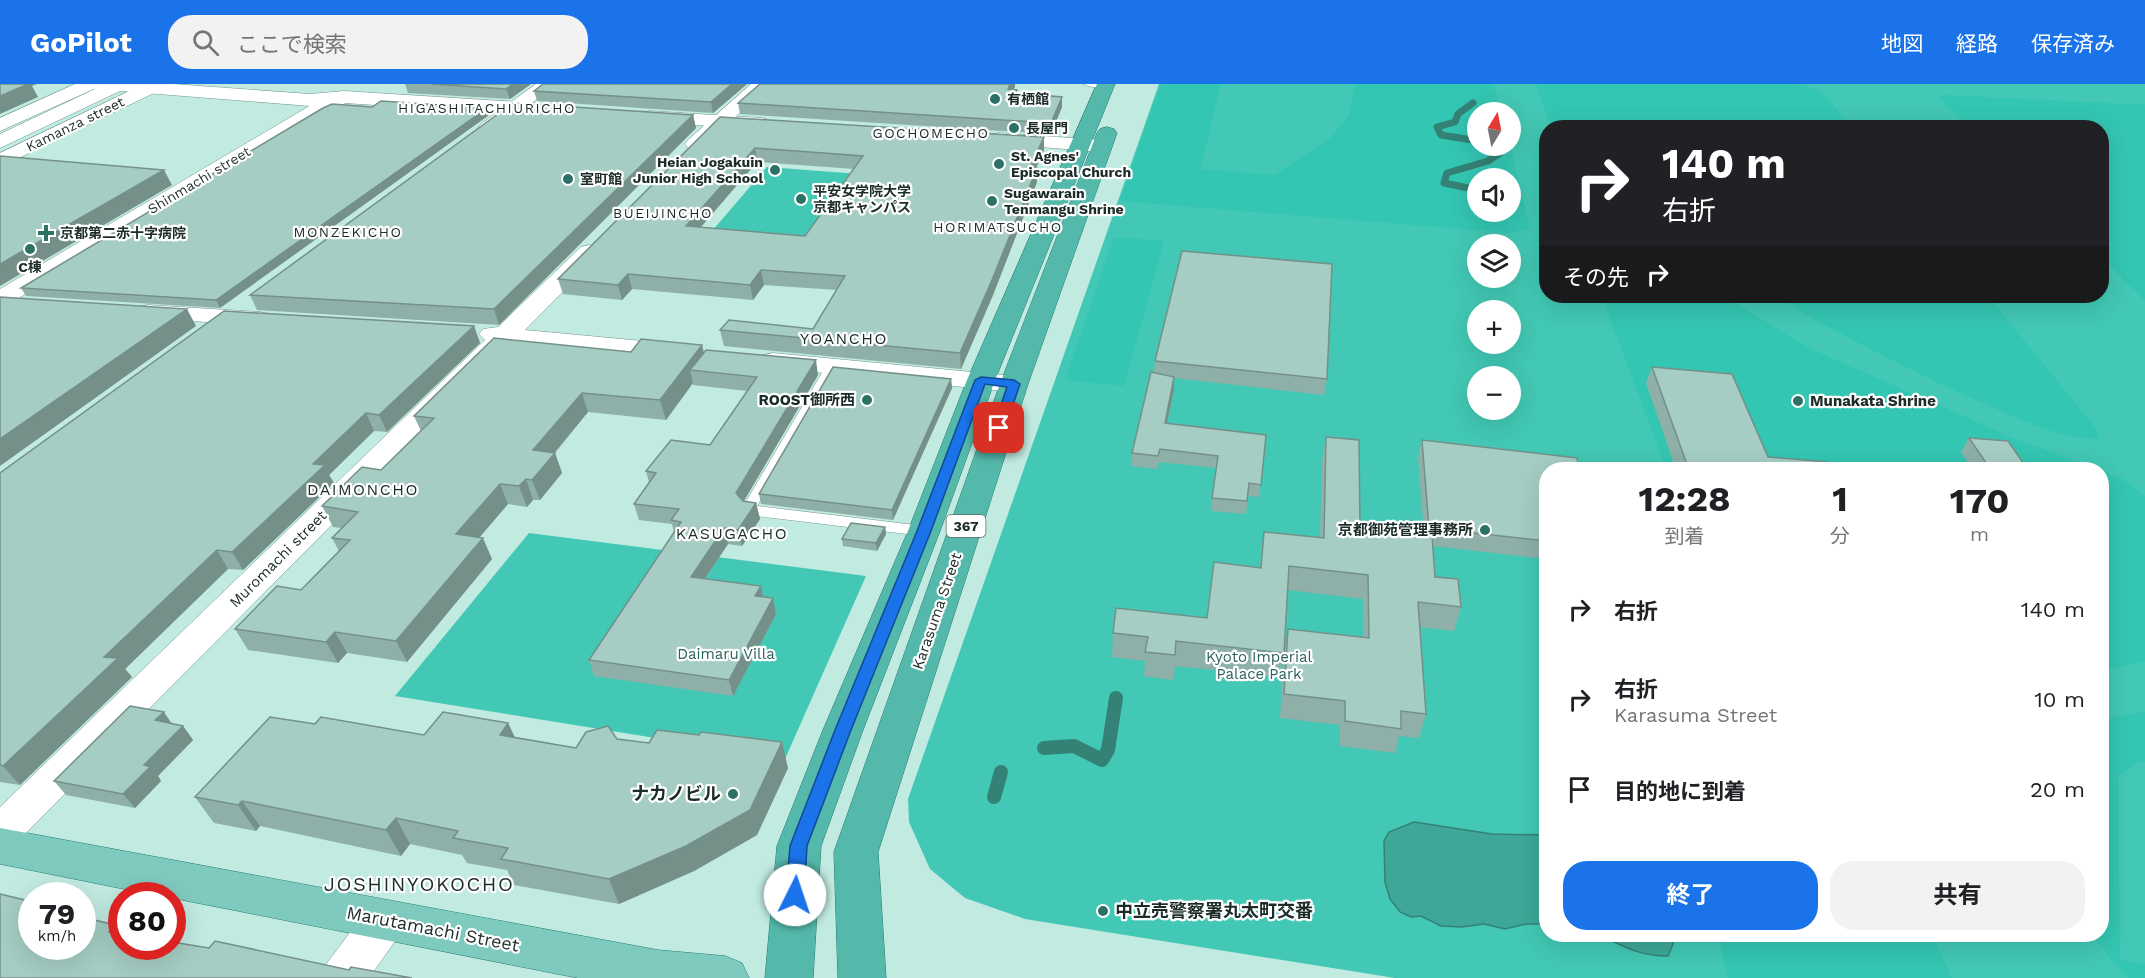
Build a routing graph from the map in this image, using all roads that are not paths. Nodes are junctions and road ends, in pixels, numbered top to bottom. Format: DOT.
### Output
graph roads {
  1 [pos="90,84"];
  2 [pos="113,84"];
  3 [pos="369,84"];
  4 [pos="547,84"];
  5 [pos="761,84"];
  6 [pos="1107,84"];
  7 [pos="150,88"];
  8 [pos="344,97"];
  9 [pos="516,108"];
  10 [pos="575,112"];
  11 [pos="633,116"];
  12 [pos="720,121"];
  13 [pos="0,125"];
  14 [pos="776,125"];
  15 [pos="978,138"];
  16 [pos="470,141"];
  17 [pos="0,142"];
  18 [pos="1090,145"];
  19 [pos="679,160"];
  20 [pos="0,161"];
  21 [pos="606,235"];
  22 [pos="256,295"];
  23 [pos="0,299"];
  24 [pos="0,304"];
  25 [pos="36,306"];
  26 [pos="119,310"];
  27 [pos="227,316"];
  28 [pos="285,320"];
  29 [pos="471,333"];
  30 [pos="506,335"];
  31 [pos="198,337"];
  32 [pos="702,354"];
  33 [pos="749,359"];
  34 [pos="832,366"];
  35 [pos="981,380"];
  36 [pos="1014,384"];
  37 [pos="924,531"];
  38 [pos="0,833"];
  39 [pos="0,846"];
  40 [pos="385,920"];
  41 [pos="343,978"];
  42 [pos="725,978"];
  43 [pos="789,978"];
  44 [pos="862,978"];
  1 -- 13 [label="street, Kamanza street"];
  2 -- 7 [label="street"];
  2 -- 17 [label="street, Kamanza street"];
  3 -- 8 [label="street, Shinmachi street"];
  4 -- 9 [label="street"];
  5 -- 12 [label="street"];
  6 -- 18 [label="highway, Karasuma Street / 367"];
  7 -- 8 [label="street"];
  7 -- 20 [label="street, Kamanza street"];
  8 -- 9 [label="street"];
  8 -- 23 [label="street, Shinmachi street"];
  9 -- 10 [label="street"];
  9 -- 16 [label="street"];
  11 -- 12 [label="street"];
  12 -- 14 [label="street"];
  12 -- 19 [label="street"];
  15 -- 18 [label="street"];
  18 -- 35 [label="highway, Karasuma Street / 367"];
  18 -- 36 [label="highway, Karasuma Street / 367"];
  21 -- 30 [label="street, Muromachi street"];
  22 -- 27 [label="street"];
  24 -- 25 [label="street"];
  26 -- 27 [label="street"];
  27 -- 28 [label="street"];
  27 -- 31 [label="street"];
  29 -- 30 [label="street"];
  30 -- 32 [label="street"];
  30 -- 38 [label="street, Muromachi street"];
  33 -- 34 [label="street"];
  34 -- 35 [label="street"];
  34 -- 37 [label="lane"];
  35 -- 36 [label="street"];
  35 -- 37 [label="highway, Karasuma Street / 367"];
  36 -- 44 [label="highway, Karasuma Street / 367"];
  37 -- 43 [label="highway, Karasuma Street / 367"];
  39 -- 40 [label="main road, Marutamachi Street"];
  40 -- 41 [label="street"];
  40 -- 42 [label="main road, Marutamachi Street"];
}
